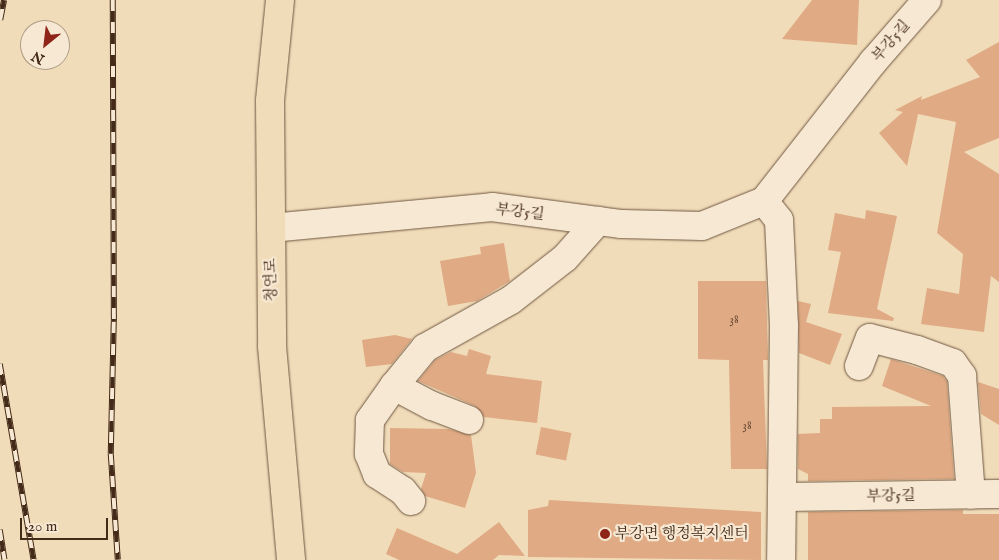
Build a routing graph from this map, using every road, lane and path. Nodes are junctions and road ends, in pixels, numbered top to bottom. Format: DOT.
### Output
graph roads {
  1 [pos="280,0"];
  2 [pos="927,0"];
  3 [pos="764,201"];
  4 [pos="598,221"];
  5 [pos="271,228"];
  6 [pos="859,366"];
  7 [pos="394,386"];
  8 [pos="469,420"];
  9 [pos="971,494"];
  10 [pos="999,494"];
  11 [pos="782,497"];
  12 [pos="411,501"];
  13 [pos="291,560"];
  14 [pos="781,560"];
  1 -- 5 [label="main road, 청연로"];
  2 -- 3 [label="street, 부강5길"];
  3 -- 4 [label="street, 부강5길"];
  3 -- 11 [label="street"];
  4 -- 5 [label="street, 부강5길"];
  4 -- 7 [label="street"];
  5 -- 13 [label="main road, 청연로"];
  6 -- 9 [label="street"];
  7 -- 8 [label="street"];
  7 -- 12 [label="street"];
  9 -- 10 [label="street, 부강5길"];
  9 -- 11 [label="street, 부강5길"];
  11 -- 14 [label="street"];
}
